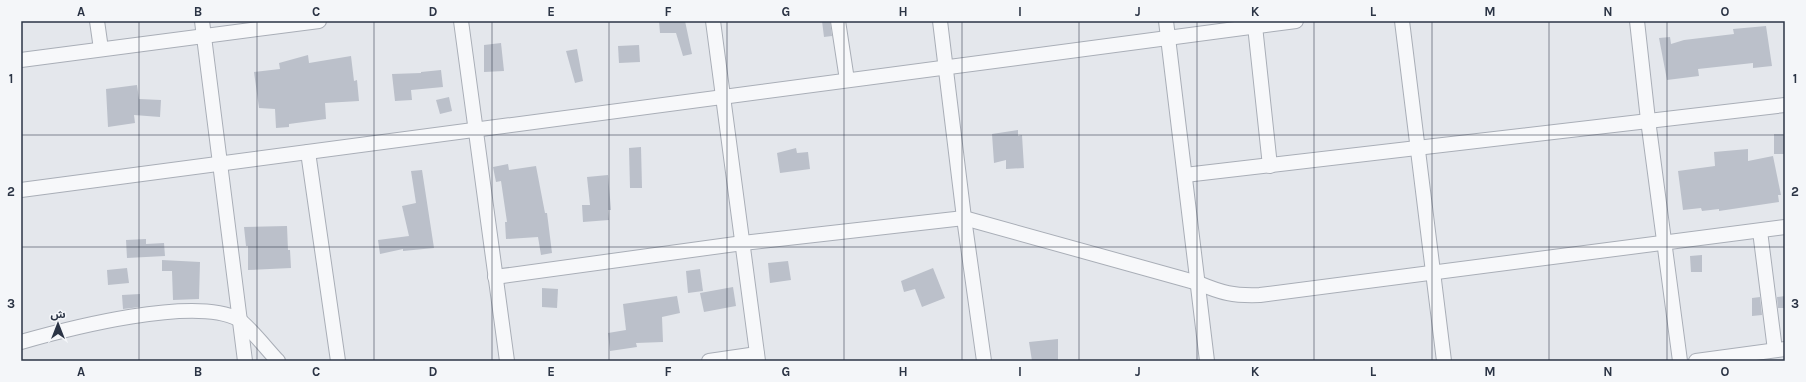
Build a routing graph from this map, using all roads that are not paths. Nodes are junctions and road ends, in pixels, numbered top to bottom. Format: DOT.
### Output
graph roads {
  1 [pos="97,21"];
  2 [pos="202,21"];
  3 [pos="319,21"];
  4 [pos="462,21"];
  5 [pos="713,21"];
  6 [pos="838,21"];
  7 [pos="940,21"];
  8 [pos="1166,21"];
  9 [pos="1296,21"];
  10 [pos="1402,21"];
  11 [pos="1637,21"];
  12 [pos="1255,26"];
  13 [pos="203,36"];
  14 [pos="1168,37"];
  15 [pos="101,50"];
  16 [pos="21,60"];
  17 [pos="946,67"];
  18 [pos="847,80"];
  19 [pos="723,96"];
  20 [pos="1785,105"];
  21 [pos="1648,120"];
  22 [pos="477,129"];
  23 [pos="1418,148"];
  24 [pos="308,152"];
  25 [pos="221,163"];
  26 [pos="1270,166"];
  27 [pos="1185,175"];
  28 [pos="21,190"];
  29 [pos="964,218"];
  30 [pos="1785,227"];
  31 [pos="1760,230"];
  32 [pos="743,243"];
  33 [pos="1665,243"];
  34 [pos="1433,273"];
  35 [pos="495,277"];
  36 [pos="1198,283"];
  37 [pos="240,320"];
  38 [pos="21,342"];
  39 [pos="1780,350"];
  40 [pos="758,358"];
  41 [pos="245,361"];
  42 [pos="278,361"];
  43 [pos="338,361"];
  44 [pos="507,361"];
  45 [pos="709,361"];
  46 [pos="984,361"];
  47 [pos="1207,361"];
  48 [pos="1444,361"];
  49 [pos="1680,361"];
  50 [pos="1696,361"];
  1 -- 15 [label="street"];
  2 -- 13 [label="street"];
  3 -- 13 [label="street"];
  4 -- 22 [label="street"];
  5 -- 19 [label="street"];
  6 -- 18 [label="street"];
  7 -- 17 [label="street"];
  8 -- 14 [label="street"];
  9 -- 12 [label="street"];
  10 -- 23 [label="street"];
  11 -- 21 [label="street"];
  12 -- 14 [label="street"];
  12 -- 26 [label="street"];
  13 -- 15 [label="street"];
  13 -- 25 [label="street"];
  14 -- 17 [label="street"];
  14 -- 27 [label="street"];
  15 -- 16 [label="street"];
  17 -- 18 [label="street"];
  17 -- 29 [label="street"];
  18 -- 19 [label="street"];
  19 -- 22 [label="street"];
  19 -- 32 [label="street"];
  20 -- 21 [label="street"];
  21 -- 23 [label="street"];
  21 -- 33 [label="street"];
  22 -- 24 [label="street"];
  22 -- 35 [label="street"];
  23 -- 26 [label="street"];
  23 -- 34 [label="street"];
  24 -- 25 [label="street"];
  24 -- 43 [label="street"];
  25 -- 28 [label="street"];
  25 -- 37 [label="street"];
  26 -- 27 [label="street"];
  27 -- 36 [label="street"];
  29 -- 32 [label="street"];
  29 -- 36 [label="street"];
  29 -- 46 [label="street"];
  30 -- 31 [label="street"];
  31 -- 33 [label="street"];
  31 -- 39 [label="street"];
  32 -- 35 [label="street"];
  32 -- 40 [label="street"];
  33 -- 34 [label="street"];
  33 -- 49 [label="street"];
  34 -- 36 [label="street"];
  34 -- 48 [label="street"];
  35 -- 44 [label="street"];
  36 -- 47 [label="street"];
  37 -- 38 [label="street"];
  37 -- 41 [label="street"];
  37 -- 42 [label="street"];
  39 -- 50 [label="street"];
  40 -- 45 [label="street"];
}
